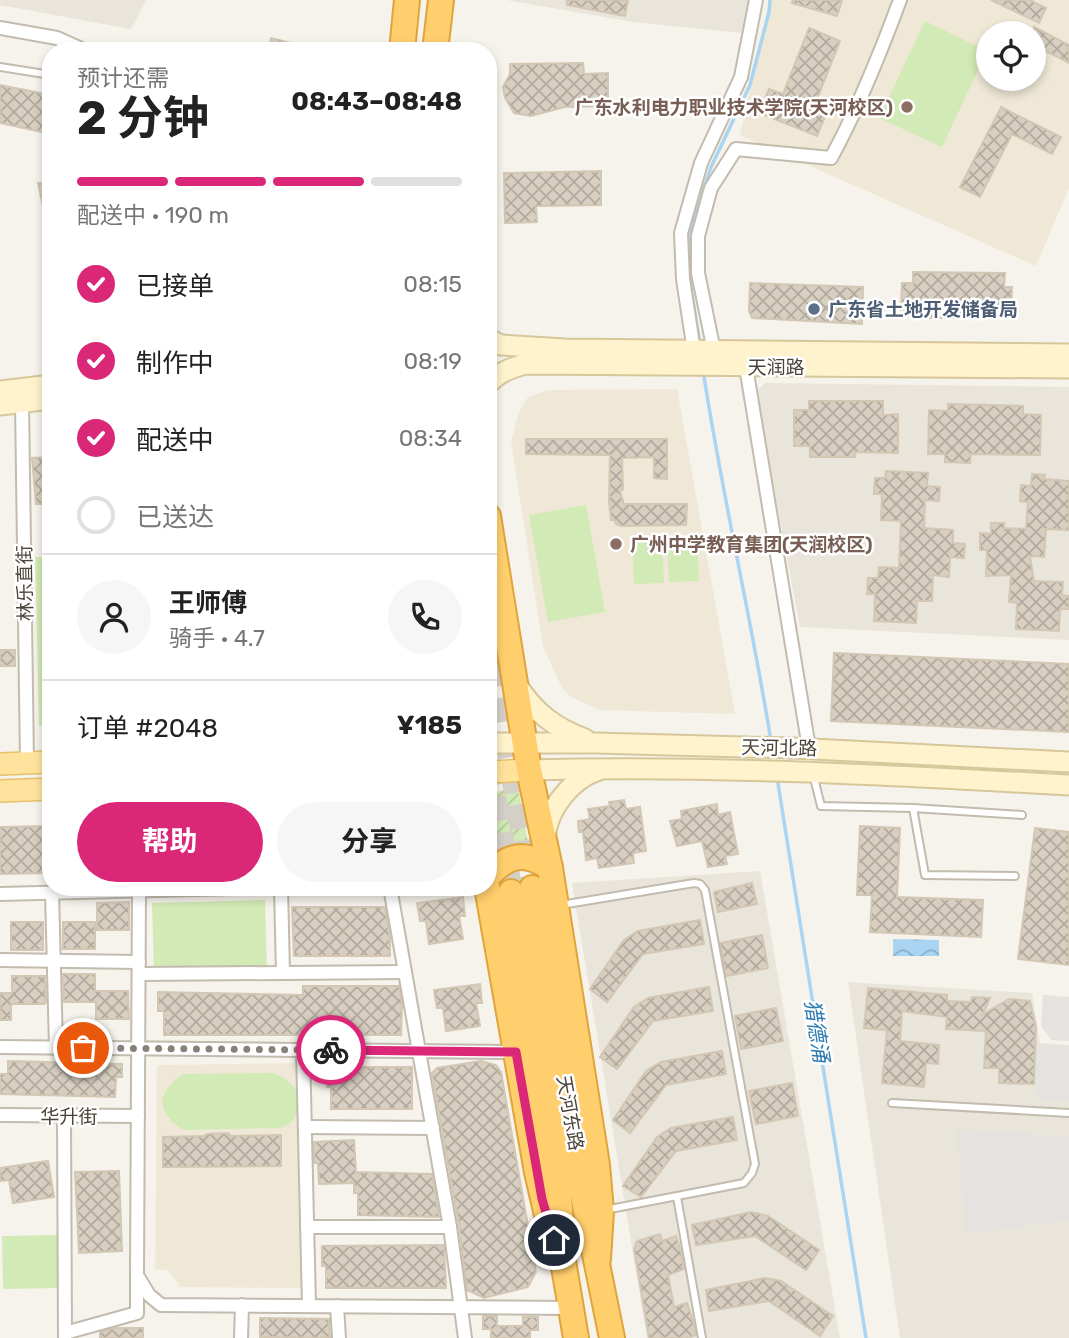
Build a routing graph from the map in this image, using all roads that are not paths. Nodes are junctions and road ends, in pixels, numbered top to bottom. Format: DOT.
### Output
graph roads {
  1 [pos="407,0"];
  2 [pos="441,0"];
  3 [pos="756,0"];
  4 [pos="900,0"];
  5 [pos="0,28"];
  6 [pos="66,42"];
  7 [pos="403,42"];
  8 [pos="436,42"];
  9 [pos="0,67"];
  10 [pos="42,74"];
  11 [pos="497,343"];
  12 [pos="1069,354"];
  13 [pos="704,357"];
  14 [pos="746,367"];
  15 [pos="1069,368"];
  16 [pos="497,375"];
  17 [pos="42,386"];
  18 [pos="0,391"];
  19 [pos="42,400"];
  20 [pos="22,402"];
  21 [pos="0,405"];
  22 [pos="497,570"];
  23 [pos="506,625"];
  24 [pos="497,645"];
  25 [pos="515,682"];
  26 [pos="524,742"];
  27 [pos="497,743"];
  28 [pos="596,743"];
  29 [pos="801,748"];
  30 [pos="42,762"];
  31 [pos="1069,762"];
  32 [pos="27,763"];
  33 [pos="0,764"];
  34 [pos="604,768"];
  35 [pos="529,770"];
  36 [pos="497,772"];
  37 [pos="804,772"];
  38 [pos="1069,785"];
  39 [pos="42,789"];
  40 [pos="0,791"];
  41 [pos="913,808"];
  42 [pos="1022,815"];
  43 [pos="545,839"];
  44 [pos="497,866"];
  45 [pos="550,868"];
  46 [pos="1015,876"];
  47 [pos="510,889"];
  48 [pos="42,892"];
  49 [pos="0,894"];
  50 [pos="52,896"];
  51 [pos="139,896"];
  52 [pos="281,896"];
  53 [pos="392,896"];
  54 [pos="556,905"];
  55 [pos="0,960"];
  56 [pos="54,961"];
  57 [pos="139,968"];
  58 [pos="405,972"];
  59 [pos="283,973"];
  60 [pos="0,1047"];
  61 [pos="56,1048"];
  62 [pos="138,1049"];
  63 [pos="303,1049"];
  64 [pos="419,1052"];
  65 [pos="516,1052"];
  66 [pos="892,1103"];
  67 [pos="1069,1113"];
  68 [pos="0,1115"];
  69 [pos="64,1116"];
  70 [pos="138,1116"];
  71 [pos="305,1127"];
  72 [pos="433,1128"];
  73 [pos="677,1197"];
  74 [pos="601,1211"];
  75 [pos="307,1227"];
  76 [pos="450,1227"];
  77 [pos="598,1259"];
  78 [pos="562,1261"];
  79 [pos="137,1275"];
  80 [pos="242,1306"];
  81 [pos="309,1306"];
  82 [pos="337,1306"];
  83 [pos="463,1307"];
  84 [pos="570,1308"];
  85 [pos="65,1336"];
  86 [pos="241,1338"];
  87 [pos="339,1338"];
  88 [pos="465,1338"];
  89 [pos="576,1338"];
  90 [pos="612,1338"];
  91 [pos="702,1338"];
  1 -- 7 [label="highway"];
  2 -- 8 [label="highway"];
  3 -- 13 [label="street"];
  4 -- 13 [label="street"];
  5 -- 6 [label="street"];
  9 -- 10 [label="lane"];
  11 -- 13 [label="main road, 天润路"];
  12 -- 13 [label="main road, 天润路"];
  13 -- 14 [label="main road, 天润路"];
  13 -- 16 [label="main road, 天润路"];
  14 -- 15 [label="main road, 天润路"];
  14 -- 29 [label="street"];
  17 -- 18 [label="main road"];
  19 -- 20 [label="main road"];
  20 -- 21 [label="main road"];
  20 -- 32 [label="street, 林乐直街"];
  22 -- 23 [label="highway"];
  23 -- 24 [label="highway"];
  23 -- 25 [label="highway"];
  25 -- 26 [label="highway"];
  25 -- 28 [label="main road"];
  26 -- 27 [label="main road, 天河北路"];
  26 -- 28 [label="main road, 天河北路"];
  26 -- 35 [label="highway"];
  28 -- 29 [label="main road, 天河北路, bridge"];
  29 -- 31 [label="main road, 天河北路"];
  30 -- 32 [label="main road"];
  32 -- 33 [label="main road"];
  34 -- 35 [label="main road, 天河北路"];
  34 -- 37 [label="main road, 天河北路"];
  34 -- 43 [label="main road"];
  35 -- 36 [label="main road, 天河北路"];
  35 -- 43 [label="highway"];
  37 -- 38 [label="main road, 天河北路"];
  37 -- 41 [label="lane"];
  39 -- 40 [label="main road"];
  41 -- 42 [label="lane"];
  41 -- 46 [label="lane"];
  43 -- 45 [label="highway"];
  44 -- 45 [label="highway"];
  45 -- 54 [label="highway"];
  47 -- 65 [label="highway"];
  47 -- 77 [label="highway, 天河东路"];
  47 -- 78 [label="highway, 天河东路"];
  48 -- 49 [label="street"];
  50 -- 56 [label="street"];
  51 -- 57 [label="street"];
  52 -- 59 [label="street"];
  53 -- 58 [label="street"];
  54 -- 73 [label="lane"];
  54 -- 74 [label="highway"];
  55 -- 56 [label="street"];
  56 -- 57 [label="street"];
  56 -- 61 [label="street"];
  57 -- 59 [label="street"];
  57 -- 62 [label="street"];
  58 -- 59 [label="street"];
  58 -- 64 [label="street"];
  60 -- 61 [label="street"];
  61 -- 62 [label="street"];
  62 -- 63 [label="street"];
  62 -- 70 [label="street"];
  63 -- 64 [label="street"];
  63 -- 71 [label="street"];
  64 -- 65 [label="street"];
  64 -- 72 [label="street"];
  65 -- 78 [label="highway"];
  66 -- 67 [label="lane"];
  68 -- 69 [label="street, 华升街"];
  69 -- 70 [label="street, 华升街"];
  69 -- 85 [label="street"];
  70 -- 79 [label="street"];
  71 -- 72 [label="street"];
  71 -- 75 [label="street"];
  72 -- 76 [label="street"];
  73 -- 74 [label="lane"];
  73 -- 91 [label="lane"];
  74 -- 77 [label="highway"];
  75 -- 76 [label="street"];
  75 -- 81 [label="street"];
  76 -- 83 [label="street"];
  77 -- 90 [label="highway, 天河东路"];
  78 -- 84 [label="highway, 天河东路"];
  79 -- 80 [label="street"];
  79 -- 85 [label="street"];
  80 -- 81 [label="street"];
  80 -- 86 [label="street"];
  81 -- 82 [label="street"];
  82 -- 83 [label="street"];
  82 -- 87 [label="street"];
  83 -- 84 [label="street"];
  83 -- 88 [label="street"];
  84 -- 89 [label="highway, 天河东路"];
}
